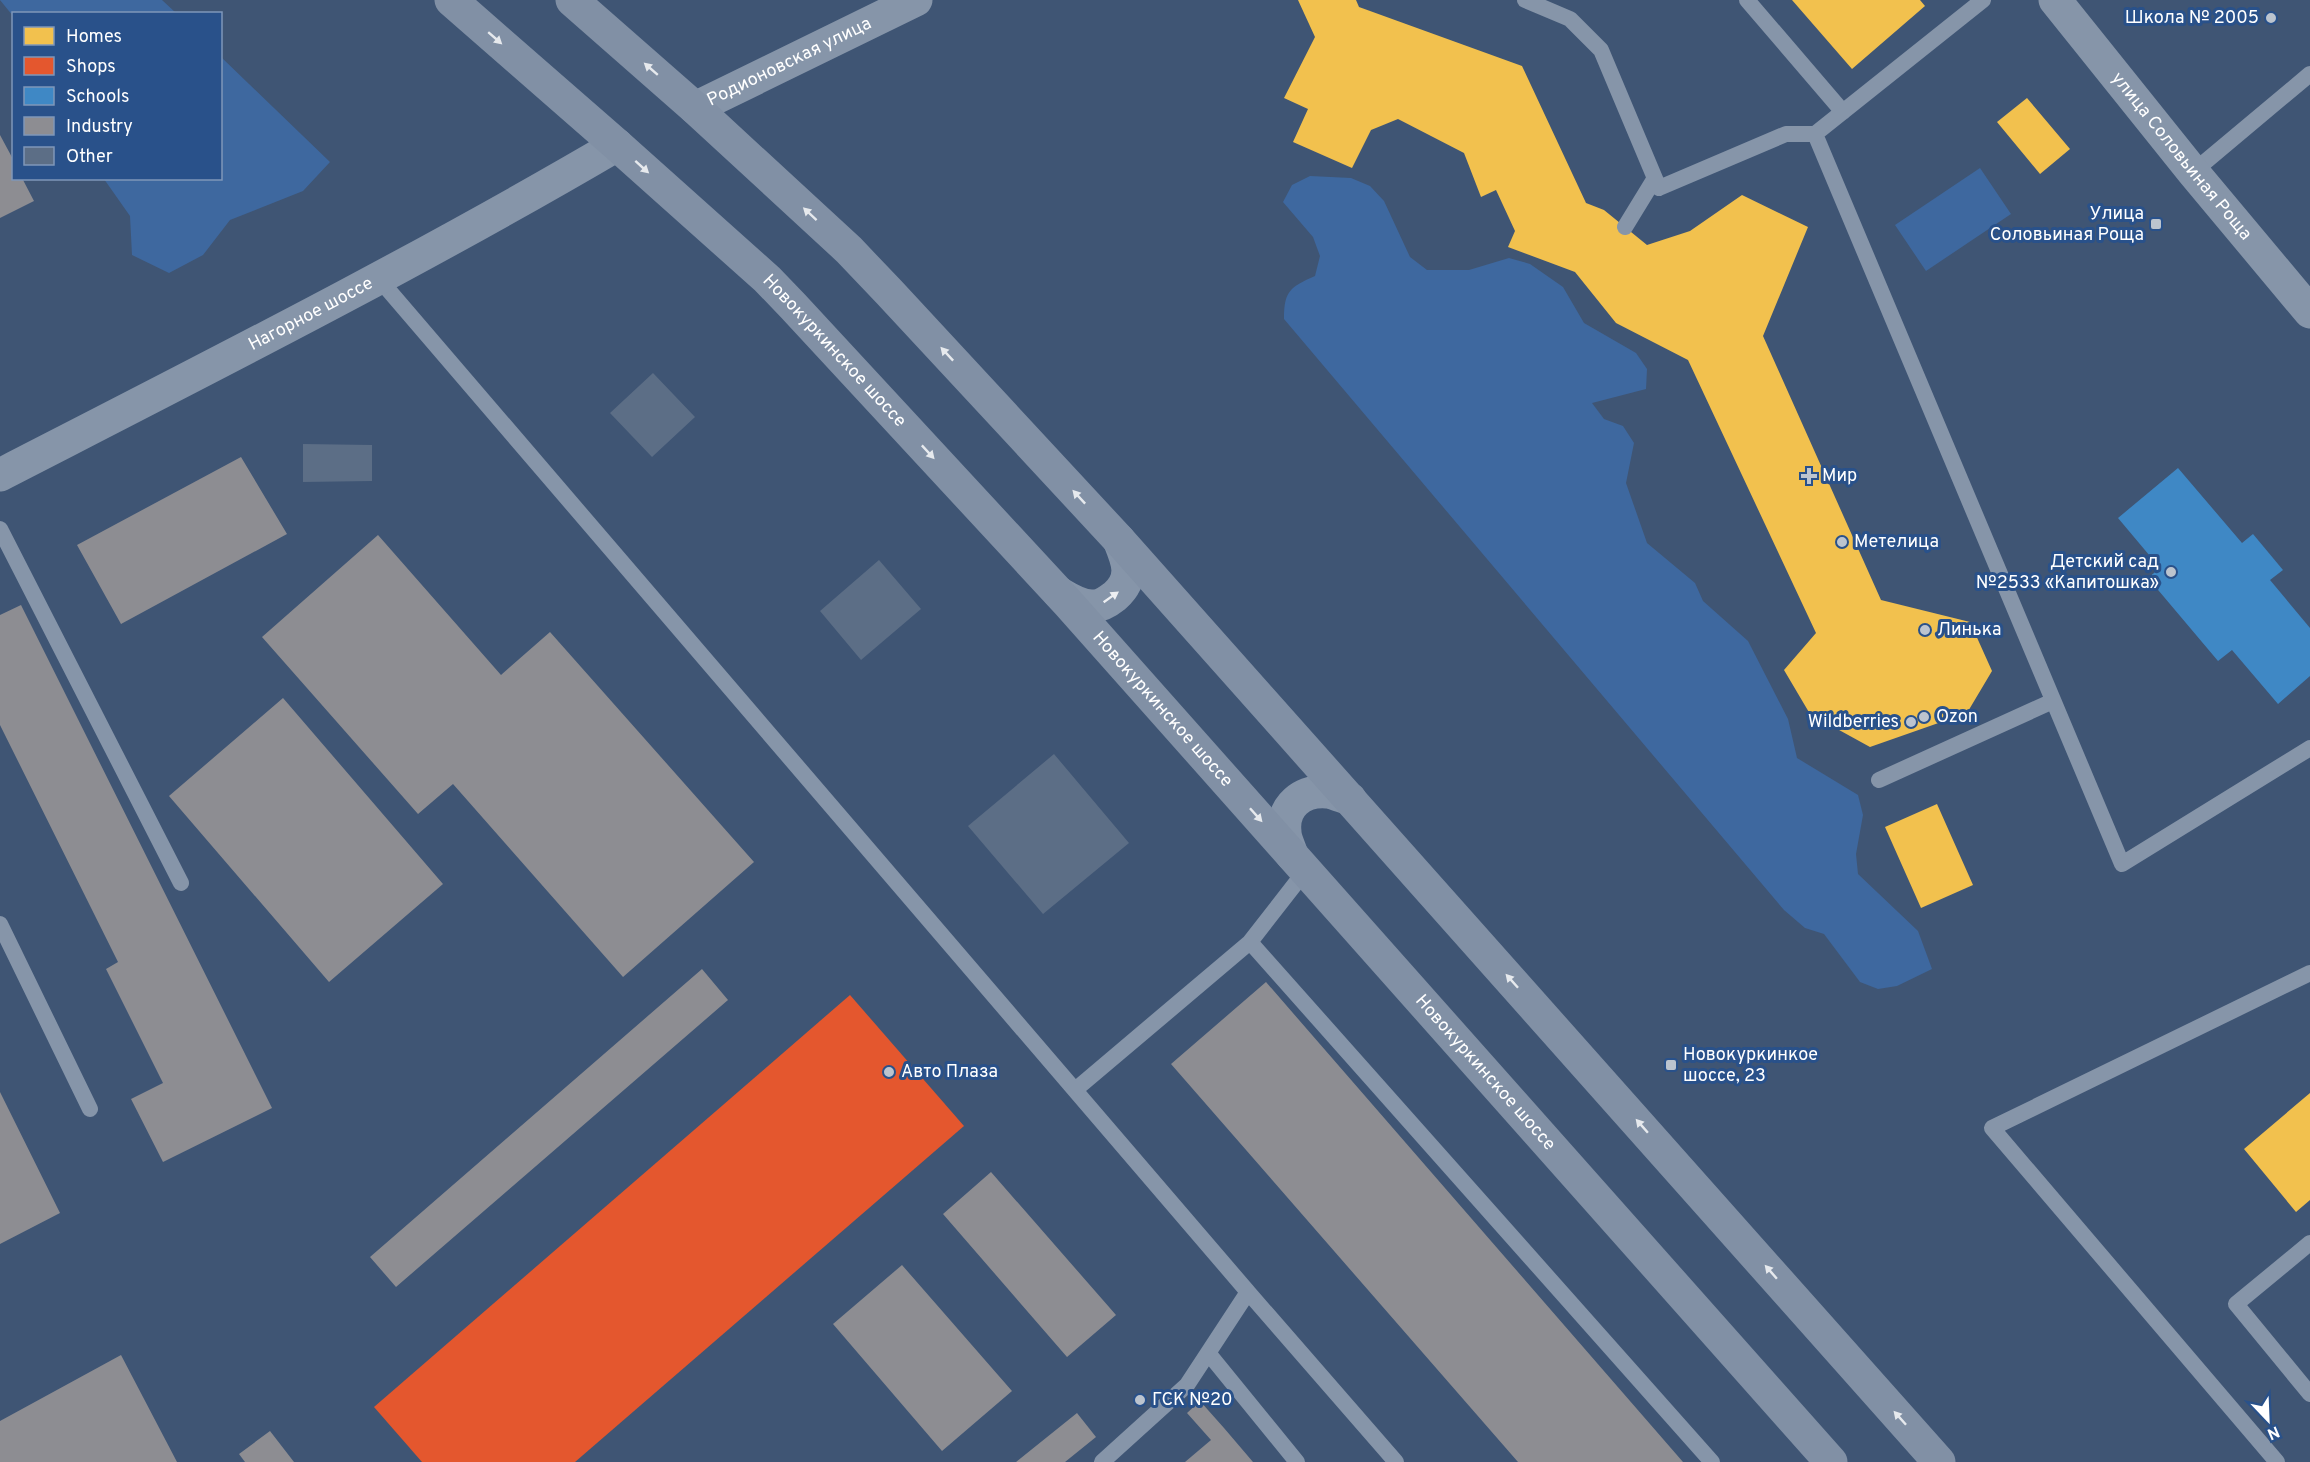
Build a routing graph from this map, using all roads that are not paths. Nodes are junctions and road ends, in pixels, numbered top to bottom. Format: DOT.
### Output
graph roads {
  1 [pos="450,0"];
  2 [pos="572,0"];
  3 [pos="916,0"];
  4 [pos="1525,0"];
  5 [pos="1747,0"];
  6 [pos="1983,0"];
  7 [pos="2055,0"];
  8 [pos="2310,74"];
  9 [pos="695,108"];
  10 [pos="1843,112"];
  11 [pos="1815,134"];
  12 [pos="617,145"];
  13 [pos="2193,172"];
  14 [pos="1655,178"];
  15 [pos="1624,227"];
  16 [pos="379,279"];
  17 [pos="2310,312"];
  18 [pos="0,475"];
  19 [pos="0,529"];
  20 [pos="1119,540"];
  21 [pos="1059,593"];
  22 [pos="2054,701"];
  23 [pos="2310,748"];
  24 [pos="1879,780"];
  25 [pos="1350,799"];
  26 [pos="1299,863"];
  27 [pos="181,883"];
  28 [pos="0,924"];
  29 [pos="1250,942"];
  30 [pos="2310,973"];
  31 [pos="1075,1090"];
  32 [pos="90,1109"];
  33 [pos="2310,1243"];
  34 [pos="1248,1292"];
  35 [pos="1209,1354"];
  36 [pos="2310,1394"];
  37 [pos="1102,1462"];
  38 [pos="1297,1462"];
  39 [pos="1396,1462"];
  40 [pos="1712,1462"];
  41 [pos="1831,1462"];
  42 [pos="1939,1462"];
  43 [pos="2277,1462"];
  1 -- 12 [label="main road, Новокуркинское шоссе, one-way"];
  9 -- 2 [label="main road, one-way"];
  3 -- 9 [label="street, Родионовская улица"];
  4 -- 14 [label="lane"];
  5 -- 10 [label="lane"];
  6 -- 10 [label="lane"];
  7 -- 13 [label="street, улица Соловьиная Роща"];
  8 -- 13 [label="lane"];
  20 -- 9 [label="main road, one-way"];
  10 -- 11 [label="lane"];
  11 -- 14 [label="lane"];
  11 -- 22 [label="lane"];
  12 -- 16 [label="street, Нагорное шоссе"];
  12 -- 21 [label="main road, Новокуркинское шоссе, one-way"];
  13 -- 17 [label="street, улица Соловьиная Роща"];
  14 -- 15 [label="lane"];
  16 -- 18 [label="street, Нагорное шоссе"];
  16 -- 31 [label="lane"];
  19 -- 27 [label="lane"];
  21 -- 20 [label="street, one-way"];
  20 -- 25 [label="main road"];
  21 -- 26 [label="main road, Новокуркинское шоссе, one-way"];
  22 -- 23 [label="lane"];
  22 -- 24 [label="lane"];
  25 -- 26 [label="street"];
  42 -- 25 [label="main road, one-way"];
  26 -- 29 [label="lane"];
  26 -- 41 [label="main road, Новокуркинское шоссе"];
  28 -- 32 [label="lane"];
  29 -- 31 [label="lane"];
  29 -- 40 [label="lane"];
  30 -- 43 [label="lane"];
  31 -- 34 [label="lane"];
  33 -- 36 [label="lane"];
  34 -- 35 [label="lane"];
  34 -- 39 [label="lane"];
  35 -- 37 [label="lane"];
  35 -- 38 [label="lane"];
}
